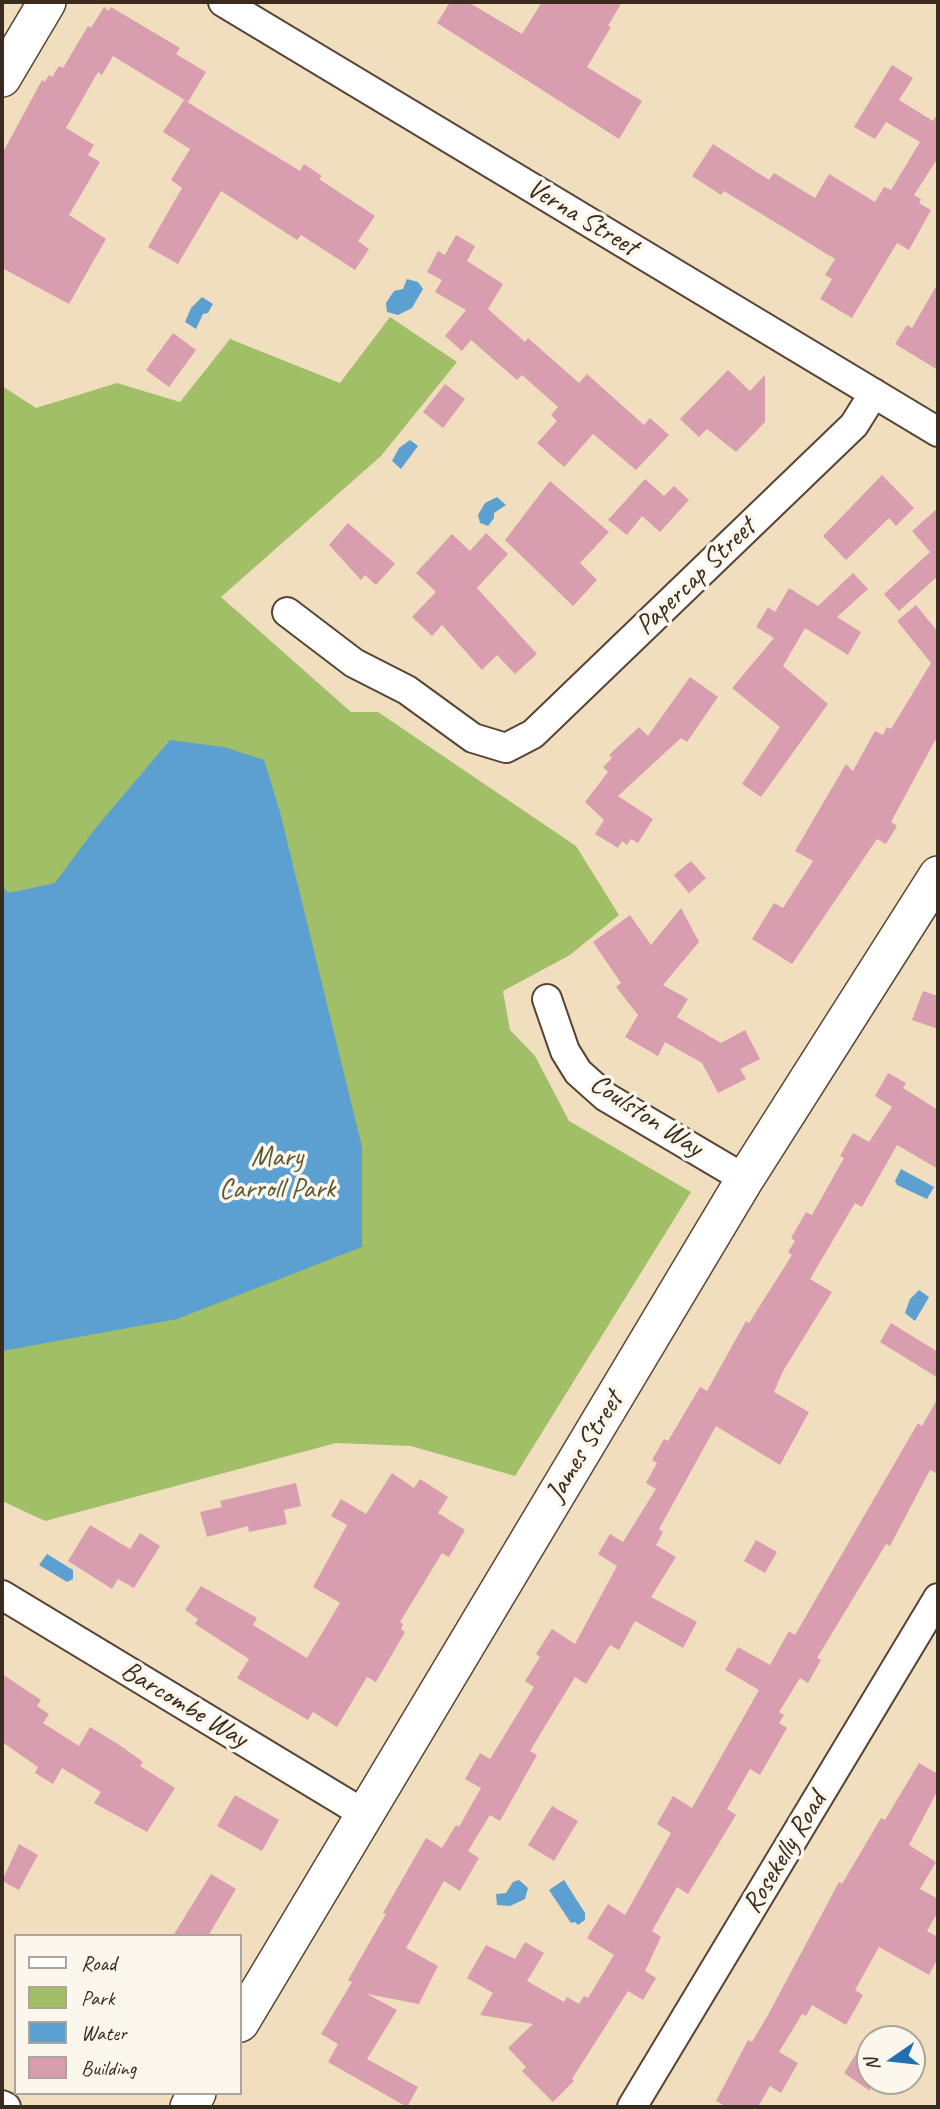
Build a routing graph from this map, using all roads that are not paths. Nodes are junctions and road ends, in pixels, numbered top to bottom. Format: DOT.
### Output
graph roads {
  1 [pos="24,2"];
  2 [pos="47,2"];
  3 [pos="223,3"];
  4 [pos="2,34"];
  5 [pos="2,78"];
  6 [pos="874,393"];
  7 [pos="938,432"];
  8 [pos="287,612"];
  9 [pos="938,875"];
  10 [pos="547,999"];
  11 [pos="746,1179"];
  12 [pos="2,1595"];
  13 [pos="938,1598"];
  14 [pos="366,1815"];
  15 [pos="242,2020"];
  16 [pos="2,2105"];
  17 [pos="6,2107"];
  18 [pos="632,2107"];
  1 -- 4 [label="street"];
  2 -- 5 [label="street"];
  3 -- 6 [label="street, Verna Street"];
  6 -- 7 [label="street, Verna Street"];
  6 -- 8 [label="street, Papercap Street"];
  9 -- 11 [label="street, James Street"];
  10 -- 11 [label="street, Coulston Way"];
  11 -- 14 [label="street, James Street"];
  12 -- 14 [label="street, Barcombe Way"];
  13 -- 18 [label="street, Rosekelly Road"];
  14 -- 15 [label="street, James Street"];
  16 -- 17 [label="street"];
}
